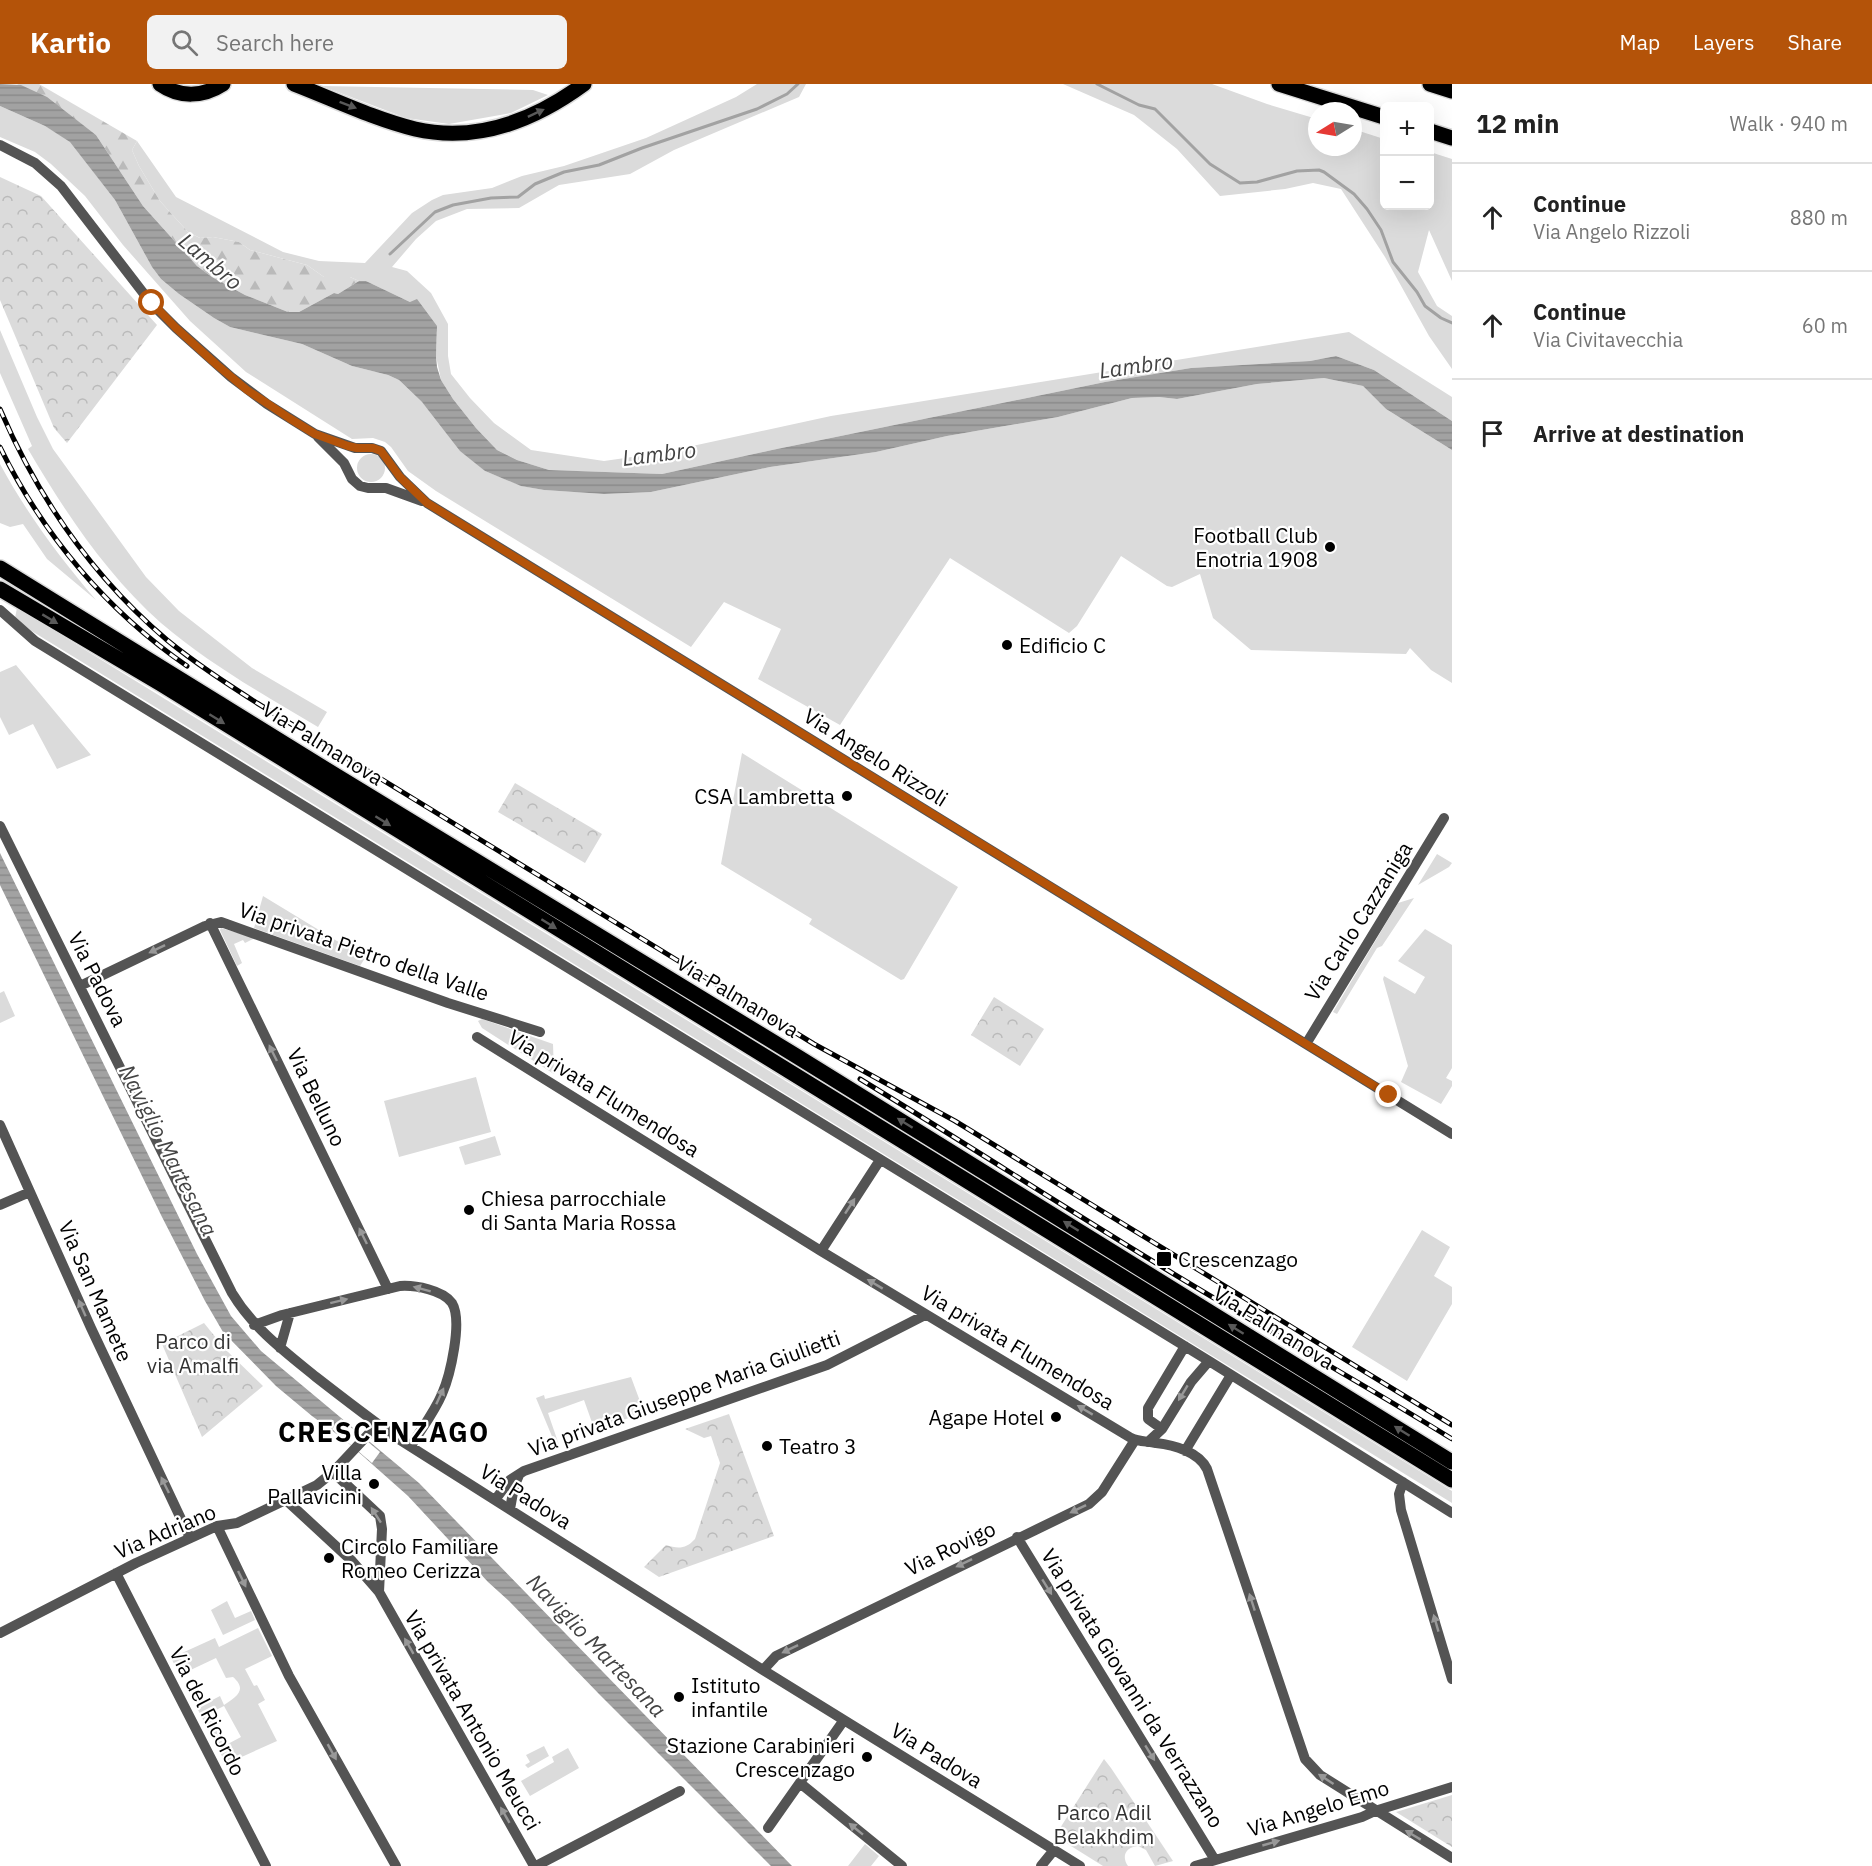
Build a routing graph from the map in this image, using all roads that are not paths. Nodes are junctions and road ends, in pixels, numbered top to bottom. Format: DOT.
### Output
graph roads {
  1 [pos="160,84"];
  2 [pos="223,84"];
  3 [pos="294,84"];
  4 [pos="584,84"];
  5 [pos="1279,84"];
  6 [pos="1430,84"];
  7 [pos="1452,91"];
  8 [pos="1380,116"];
  9 [pos="1434,132"];
  10 [pos="1452,138"];
  11 [pos="0,145"];
  12 [pos="315,434"];
  13 [pos="365,448"];
  14 [pos="389,461"];
  15 [pos="350,474"];
  16 [pos="374,488"];
  17 [pos="427,503"];
  18 [pos="2,568"];
  19 [pos="0,589"];
  20 [pos="0,610"];
  21 [pos="1444,818"];
  22 [pos="0,826"];
  23 [pos="210,923"];
  24 [pos="80,986"];
  25 [pos="540,1032"];
  26 [pos="477,1037"];
  27 [pos="1306,1044"];
  28 [pos="0,1125"];
  29 [pos="1452,1134"];
  30 [pos="880,1160"];
  31 [pos="30,1192"];
  32 [pos="0,1205"];
  33 [pos="821,1251"];
  34 [pos="388,1288"];
  35 [pos="290,1313"];
  36 [pos="925,1315"];
  37 [pos="254,1324"];
  38 [pos="1185,1346"];
  39 [pos="280,1348"];
  40 [pos="1209,1361"];
  41 [pos="1231,1375"];
  42 [pos="378,1424"];
  43 [pos="1162,1429"];
  44 [pos="1135,1440"];
  45 [pos="1148,1442"];
  46 [pos="411,1446"];
  47 [pos="1185,1451"];
  48 [pos="1452,1462"];
  49 [pos="333,1472"];
  50 [pos="520,1473"];
  51 [pos="1452,1480"];
  52 [pos="1403,1482"];
  53 [pos="286,1500"];
  54 [pos="495,1500"];
  55 [pos="510,1509"];
  56 [pos="1452,1512"];
  57 [pos="217,1526"];
  58 [pos="1017,1537"];
  59 [pos="190,1538"];
  60 [pos="116,1573"];
  61 [pos="379,1592"];
  62 [pos="0,1633"];
  63 [pos="763,1670"];
  64 [pos="1452,1679"];
  65 [pos="844,1720"];
  66 [pos="800,1783"];
  67 [pos="1452,1787"];
  68 [pos="680,1791"];
  69 [pos="1375,1811"];
  70 [pos="768,1828"];
  71 [pos="1054,1850"];
  72 [pos="1452,1858"];
  73 [pos="1215,1860"];
  74 [pos="266,1866"];
  75 [pos="396,1866"];
  76 [pos="535,1866"];
  77 [pos="902,1866"];
  78 [pos="1041,1866"];
  79 [pos="1080,1866"];
  80 [pos="1195,1866"];
  1 -- 2 [label="highway"];
  3 -- 4 [label="highway, one-way"];
  5 -- 8 [label="highway"];
  6 -- 7 [label="highway"];
  9 -- 10 [label="highway"];
  11 -- 12 [label="street, Via Angelo Rizzoli"];
  12 -- 13 [label="street, Via Angelo Rizzoli"];
  12 -- 15 [label="street, Via Angelo Rizzoli"];
  13 -- 14 [label="street, Via Angelo Rizzoli"];
  13 -- 15 [label="street"];
  14 -- 16 [label="street"];
  14 -- 17 [label="street, Via Angelo Rizzoli"];
  15 -- 16 [label="street, Via Angelo Rizzoli"];
  16 -- 17 [label="street, Via Angelo Rizzoli"];
  17 -- 27 [label="street, Via Angelo Rizzoli"];
  48 -- 18 [label="highway, Via Palmanova, one-way"];
  19 -- 51 [label="highway, Via Palmanova, one-way"];
  20 -- 30 [label="street"];
  21 -- 27 [label="street, Via Carlo Cazzaniga"];
  22 -- 24 [label="street, Via Padova"];
  23 -- 24 [label="street, Via privata Pietro della Valle, one-way"];
  23 -- 25 [label="street, Via privata Pietro della Valle"];
  34 -- 23 [label="street, Via Belluno, one-way"];
  24 -- 37 [label="street, Via Padova"];
  26 -- 33 [label="street, Via privata Flumendosa"];
  27 -- 29 [label="street, Via Angelo Rizzoli"];
  28 -- 31 [label="street, Via San Mamete"];
  33 -- 30 [label="street, one-way"];
  30 -- 38 [label="street"];
  31 -- 32 [label="street"];
  59 -- 31 [label="street, Via San Mamete, one-way"];
  36 -- 33 [label="street, Via privata Flumendosa, one-way"];
  35 -- 34 [label="street, one-way"];
  46 -- 34 [label="street, one-way"];
  35 -- 37 [label="street"];
  35 -- 39 [label="street"];
  44 -- 36 [label="street, Via privata Flumendosa, one-way"];
  36 -- 50 [label="street, Via privata Giuseppe Maria Giulietti"];
  37 -- 39 [label="street, Via Padova"];
  38 -- 40 [label="street"];
  38 -- 43 [label="street"];
  39 -- 42 [label="street, Via Padova"];
  40 -- 41 [label="street"];
  40 -- 43 [label="street, one-way"];
  41 -- 47 [label="street"];
  41 -- 52 [label="street"];
  42 -- 46 [label="street, Via Padova"];
  42 -- 49 [label="street, Via Adriano"];
  43 -- 45 [label="street"];
  44 -- 45 [label="street, Via privata Flumendosa"];
  44 -- 58 [label="street, Via Rovigo, one-way"];
  45 -- 47 [label="street, Via privata Flumendosa"];
  46 -- 54 [label="street, Via Padova"];
  69 -- 47 [label="street, Via privata Flumendosa, one-way"];
  49 -- 53 [label="street, Via Adriano"];
  61 -- 49 [label="street, one-way"];
  50 -- 54 [label="street, Via privata Giuseppe Maria Giulietti"];
  50 -- 55 [label="street, Via privata Giuseppe Maria Giulietti"];
  52 -- 56 [label="street"];
  64 -- 52 [label="street, one-way"];
  53 -- 57 [label="street, Via Adriano"];
  53 -- 61 [label="street, Via privata Antonio Meucci"];
  54 -- 55 [label="street, Via Padova"];
  55 -- 63 [label="street, Via Padova"];
  57 -- 59 [label="street, Via Adriano"];
  57 -- 75 [label="street, one-way"];
  58 -- 63 [label="street, Via Rovigo, one-way"];
  58 -- 73 [label="street, Via privata Giovanni da Verrazzano, one-way"];
  59 -- 60 [label="street, Via Adriano"];
  60 -- 62 [label="street, Via Adriano"];
  60 -- 74 [label="street, Via del Ricordo"];
  76 -- 61 [label="street, Via privata Antonio Meucci, one-way"];
  63 -- 65 [label="street, Via Padova"];
  65 -- 66 [label="street"];
  65 -- 71 [label="street, Via Padova"];
  66 -- 70 [label="street"];
  77 -- 66 [label="street, one-way"];
  67 -- 69 [label="street, Via Angelo Emo"];
  68 -- 76 [label="street"];
  72 -- 69 [label="street, Via privata Flumendosa, one-way"];
  73 -- 69 [label="street, Via Angelo Emo, one-way"];
  71 -- 78 [label="street"];
  71 -- 79 [label="street, Via Padova"];
  73 -- 80 [label="street, Via Angelo Emo"];
}
